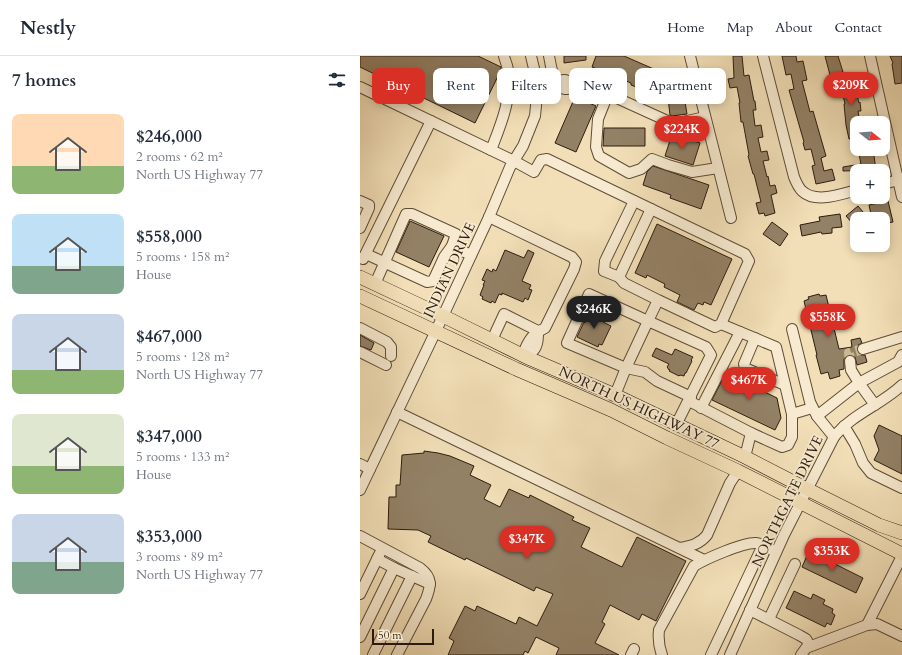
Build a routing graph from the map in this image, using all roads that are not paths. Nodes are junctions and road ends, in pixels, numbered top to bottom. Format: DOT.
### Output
graph roads {
  1 [pos="504,56"];
  2 [pos="531,56"];
  3 [pos="549,56"];
  4 [pos="690,56"];
  5 [pos="763,56"];
  6 [pos="870,56"];
  7 [pos="534,68"];
  8 [pos="552,68"];
  9 [pos="360,87"];
  10 [pos="627,103"];
  11 [pos="536,104"];
  12 [pos="604,104"];
  13 [pos="705,117"];
  14 [pos="431,121"];
  15 [pos="491,150"];
  16 [pos="514,161"];
  17 [pos="718,168"];
  18 [pos="900,180"];
  19 [pos="890,182"];
  20 [pos="850,192"];
  21 [pos="902,197"];
  22 [pos="360,201"];
  23 [pos="634,201"];
  24 [pos="651,209"];
  25 [pos="489,217"];
  26 [pos="731,218"];
  27 [pos="360,228"];
  28 [pos="452,246"];
  29 [pos="471,255"];
  30 [pos="363,256"];
  31 [pos="385,262"];
  32 [pos="360,276"];
  33 [pos="619,277"];
  34 [pos="375,284"];
  35 [pos="360,296"];
  36 [pos="658,300"];
  37 [pos="443,316"];
  38 [pos="648,321"];
  39 [pos="721,324"];
  40 [pos="360,328"];
  41 [pos="792,329"];
  42 [pos="538,331"];
  43 [pos="435,332"];
  44 [pos="740,332"];
  45 [pos="902,337"];
  46 [pos="755,338"];
  47 [pos="492,340"];
  48 [pos="863,349"];
  49 [pos="360,352"];
  50 [pos="902,355"];
  51 [pos="526,356"];
  52 [pos="850,361"];
  53 [pos="626,368"];
  54 [pos="859,382"];
  55 [pos="785,385"];
  56 [pos="902,386"];
  57 [pos="615,395"];
  58 [pos="690,399"];
  59 [pos="876,405"];
  60 [pos="701,408"];
  61 [pos="397,412"];
  62 [pos="814,412"];
  63 [pos="792,414"];
  64 [pos="676,425"];
  65 [pos="844,426"];
  66 [pos="751,434"];
  67 [pos="834,437"];
  68 [pos="745,457"];
  69 [pos="360,464"];
  70 [pos="370,469"];
  71 [pos="738,471"];
  72 [pos="902,488"];
  73 [pos="360,490"];
  74 [pos="807,490"];
  75 [pos="800,502"];
  76 [pos="901,530"];
  77 [pos="360,536"];
  78 [pos="764,545"];
  79 [pos="382,548"];
  80 [pos="680,548"];
  81 [pos="776,552"];
  82 [pos="902,555"];
  83 [pos="377,559"];
  84 [pos="704,560"];
  85 [pos="795,564"];
  86 [pos="394,568"];
  87 [pos="412,576"];
  88 [pos="430,584"];
  89 [pos="360,594"];
  90 [pos="750,610"];
  91 [pos="769,619"];
  92 [pos="867,625"];
  93 [pos="902,636"];
  94 [pos="360,637"];
  95 [pos="810,646"];
  96 [pos="373,655"];
  97 [pos="396,655"];
  98 [pos="662,655"];
  99 [pos="711,655"];
  100 [pos="730,655"];
  101 [pos="801,655"];
  1 -- 15 [label="street"];
  2 -- 7 [label="street, INDIAN DRIVE"];
  3 -- 8 [label="street"];
  4 -- 13 [label="street"];
  5 -- 20 [label="street"];
  6 -- 18 [label="street"];
  9 -- 14 [label="street"];
  10 -- 13 [label="street"];
  11 -- 16 [label="street, INDIAN DRIVE"];
  12 -- 17 [label="street"];
  13 -- 17 [label="street"];
  14 -- 15 [label="street"];
  14 -- 30 [label="street"];
  15 -- 16 [label="street"];
  16 -- 23 [label="street"];
  16 -- 25 [label="street, INDIAN DRIVE"];
  17 -- 26 [label="street"];
  18 -- 19 [label="street"];
  18 -- 21 [label="street"];
  22 -- 27 [label="street"];
  23 -- 24 [label="street"];
  23 -- 33 [label="street"];
  24 -- 33 [label="street"];
  24 -- 39 [label="street"];
  25 -- 29 [label="street, INDIAN DRIVE"];
  25 -- 42 [label="street"];
  28 -- 29 [label="street"];
  28 -- 31 [label="street"];
  28 -- 31 [label="street"];
  29 -- 37 [label="street, INDIAN DRIVE"];
  30 -- 31 [label="street"];
  31 -- 34 [label="street"];
  32 -- 34 [label="main road, NORTH US HIGHWAY 77"];
  33 -- 36 [label="street"];
  34 -- 37 [label="main road, NORTH US HIGHWAY 77"];
  35 -- 43 [label="main road, NORTH US HIGHWAY 77"];
  36 -- 38 [label="street"];
  36 -- 39 [label="street"];
  37 -- 43 [label="street, INDIAN DRIVE"];
  37 -- 47 [label="main road, NORTH US HIGHWAY 77"];
  38 -- 53 [label="street"];
  38 -- 53 [label="street"];
  38 -- 58 [label="street"];
  39 -- 44 [label="street"];
  40 -- 49 [label="street"];
  41 -- 62 [label="street"];
  42 -- 47 [label="street"];
  42 -- 51 [label="street"];
  43 -- 61 [label="street, INDIAN DRIVE"];
  43 -- 71 [label="main road, NORTH US HIGHWAY 77"];
  44 -- 46 [label="street"];
  44 -- 60 [label="street"];
  45 -- 48 [label="street"];
  46 -- 55 [label="street"];
  46 -- 55 [label="street"];
  47 -- 51 [label="main road, NORTH US HIGHWAY 77"];
  50 -- 54 [label="street"];
  51 -- 57 [label="main road, NORTH US HIGHWAY 77"];
  52 -- 54 [label="street"];
  53 -- 57 [label="street"];
  53 -- 58 [label="street"];
  54 -- 59 [label="street"];
  54 -- 62 [label="street"];
  55 -- 63 [label="street"];
  56 -- 59 [label="street, NORTHGATE DRIVE"];
  57 -- 64 [label="main road, NORTH US HIGHWAY 77"];
  58 -- 60 [label="street"];
  58 -- 64 [label="street"];
  59 -- 65 [label="street, NORTHGATE DRIVE"];
  60 -- 66 [label="street"];
  61 -- 70 [label="street, INDIAN DRIVE"];
  61 -- 80 [label="street"];
  62 -- 63 [label="street"];
  62 -- 67 [label="street"];
  63 -- 66 [label="street"];
  64 -- 68 [label="main road, NORTH US HIGHWAY 77"];
  65 -- 67 [label="street, NORTHGATE DRIVE"];
  65 -- 72 [label="street"];
  66 -- 68 [label="street"];
  67 -- 74 [label="street, NORTHGATE DRIVE"];
  68 -- 74 [label="main road, NORTH US HIGHWAY 77"];
  69 -- 70 [label="street"];
  70 -- 73 [label="street, INDIAN DRIVE"];
  71 -- 75 [label="main road, NORTH US HIGHWAY 77"];
  71 -- 80 [label="street"];
  74 -- 75 [label="street, NORTHGATE DRIVE"];
  74 -- 76 [label="main road, NORTH US HIGHWAY 77"];
  75 -- 81 [label="street, NORTHGATE DRIVE"];
  75 -- 82 [label="main road, NORTH US HIGHWAY 77"];
  77 -- 79 [label="street"];
  78 -- 81 [label="street"];
  78 -- 84 [label="street"];
  78 -- 99 [label="street"];
  79 -- 83 [label="street"];
  79 -- 88 [label="street"];
  80 -- 84 [label="street"];
  81 -- 90 [label="street, NORTHGATE DRIVE"];
  82 -- 92 [label="street"];
  83 -- 86 [label="street"];
  83 -- 89 [label="street"];
  84 -- 98 [label="street"];
  85 -- 91 [label="street"];
  86 -- 87 [label="street"];
  86 -- 94 [label="street"];
  87 -- 88 [label="street"];
  87 -- 96 [label="street"];
  88 -- 97 [label="street"];
  90 -- 91 [label="street"];
  90 -- 100 [label="street, NORTHGATE DRIVE"];
  91 -- 95 [label="street"];
  92 -- 93 [label="street"];
  92 -- 95 [label="street"];
  95 -- 101 [label="street"];
}
